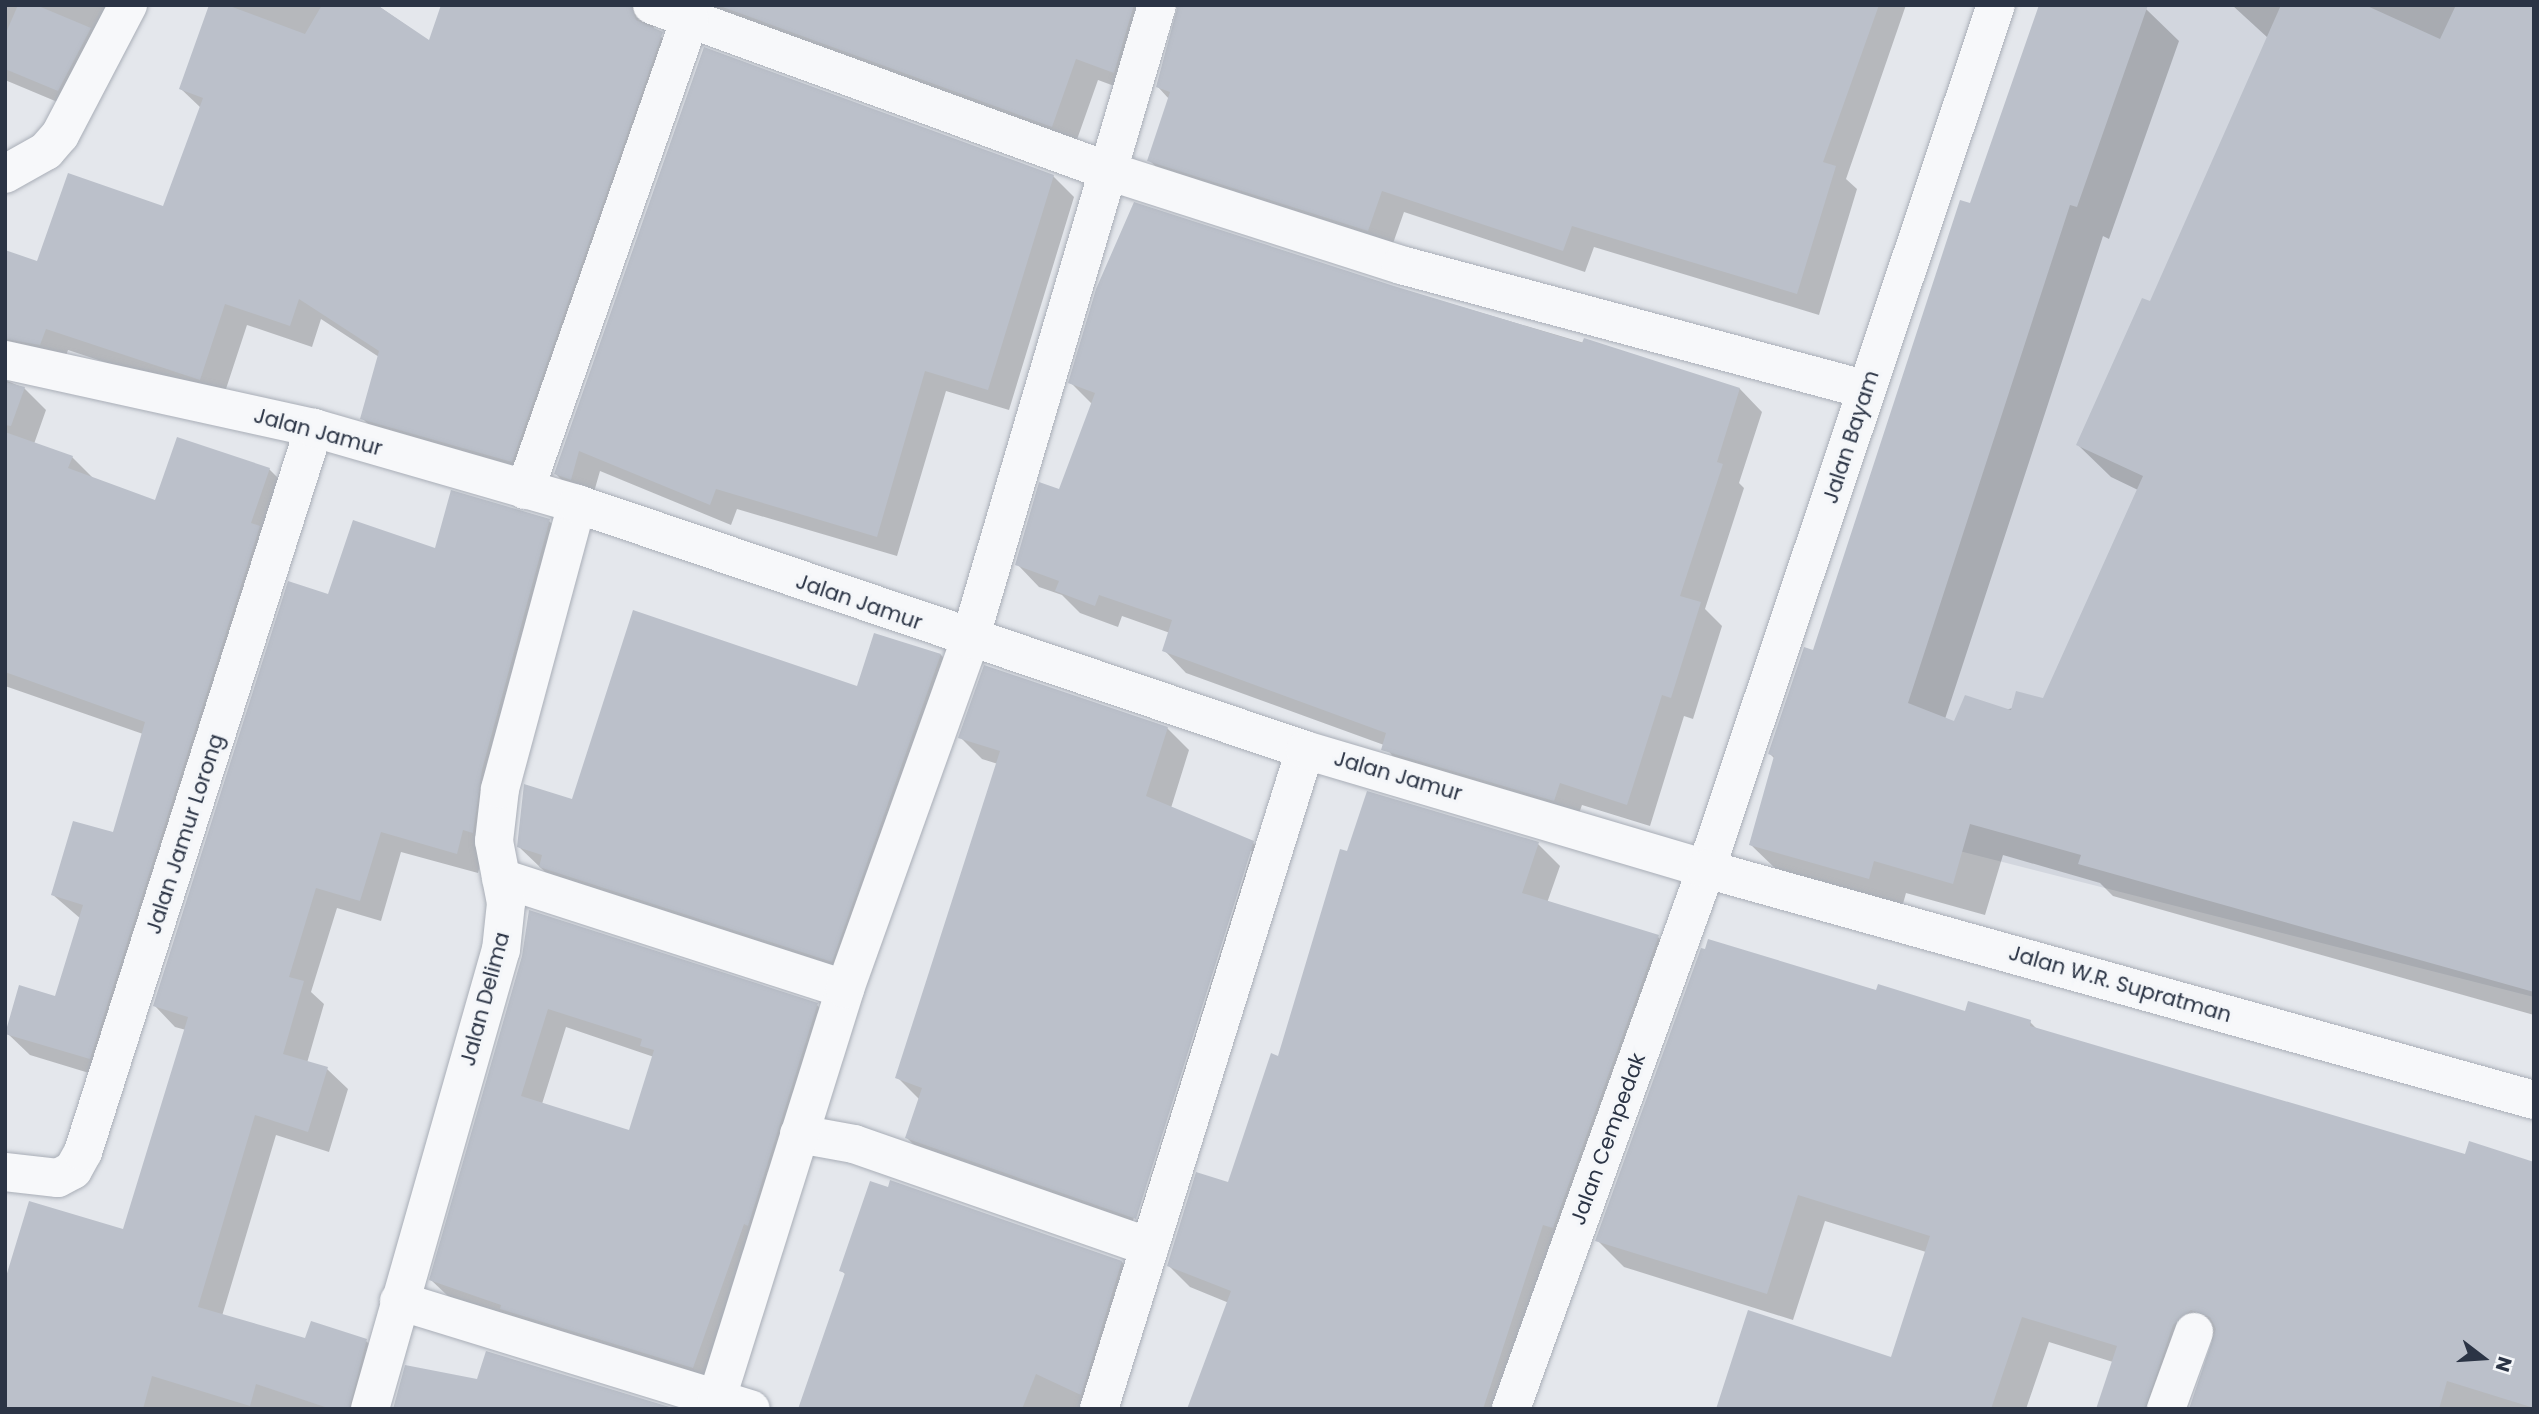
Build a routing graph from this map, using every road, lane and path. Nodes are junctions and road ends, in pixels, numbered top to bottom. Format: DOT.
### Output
graph roads {
  1 [pos="128,5"];
  2 [pos="652,5"];
  3 [pos="1157,5"];
  4 [pos="1996,5"];
  5 [pos="690,20"];
  6 [pos="1108,171"];
  7 [pos="5,174"];
  8 [pos="5,359"];
  9 [pos="1867,390"];
  10 [pos="314,428"];
  11 [pos="525,490"];
  12 [pos="577,504"];
  13 [pos="970,639"];
  14 [pos="1305,750"];
  15 [pos="1706,869"];
  16 [pos="501,878"];
  17 [pos="845,989"];
  18 [pos="2534,1100"];
  19 [pos="799,1134"];
  20 [pos="5,1172"];
  21 [pos="1150,1247"];
  22 [pos="399,1301"];
  23 [pos="2194,1332"];
  24 [pos="734,1403"];
  25 [pos="370,1409"];
  26 [pos="1099,1409"];
  27 [pos="1511,1409"];
  28 [pos="2166,1409"];
  1 -- 7 [label="street"];
  2 -- 5 [label="street"];
  3 -- 6 [label="street"];
  4 -- 9 [label="street, Jalan Bayam"];
  5 -- 6 [label="street"];
  5 -- 11 [label="street"];
  6 -- 9 [label="street"];
  6 -- 13 [label="street"];
  8 -- 10 [label="street, Jalan Jamur"];
  9 -- 15 [label="street, Jalan Bayam"];
  10 -- 11 [label="street, Jalan Jamur"];
  10 -- 20 [label="street, Jalan Jamur Lorong"];
  11 -- 12 [label="street, Jalan Jamur"];
  12 -- 13 [label="street, Jalan Jamur"];
  12 -- 16 [label="street, Jalan Delima"];
  13 -- 14 [label="street, Jalan Jamur"];
  13 -- 17 [label="street"];
  14 -- 15 [label="street, Jalan Jamur"];
  14 -- 21 [label="street"];
  15 -- 18 [label="street, Jalan W.R. Supratman"];
  15 -- 27 [label="street, Jalan Cempedak"];
  16 -- 17 [label="street"];
  16 -- 22 [label="street, Jalan Delima"];
  17 -- 19 [label="street"];
  19 -- 21 [label="street"];
  19 -- 24 [label="street"];
  21 -- 26 [label="street"];
  22 -- 24 [label="street"];
  22 -- 25 [label="street, Jalan Delima"];
  23 -- 28 [label="street"];
}
